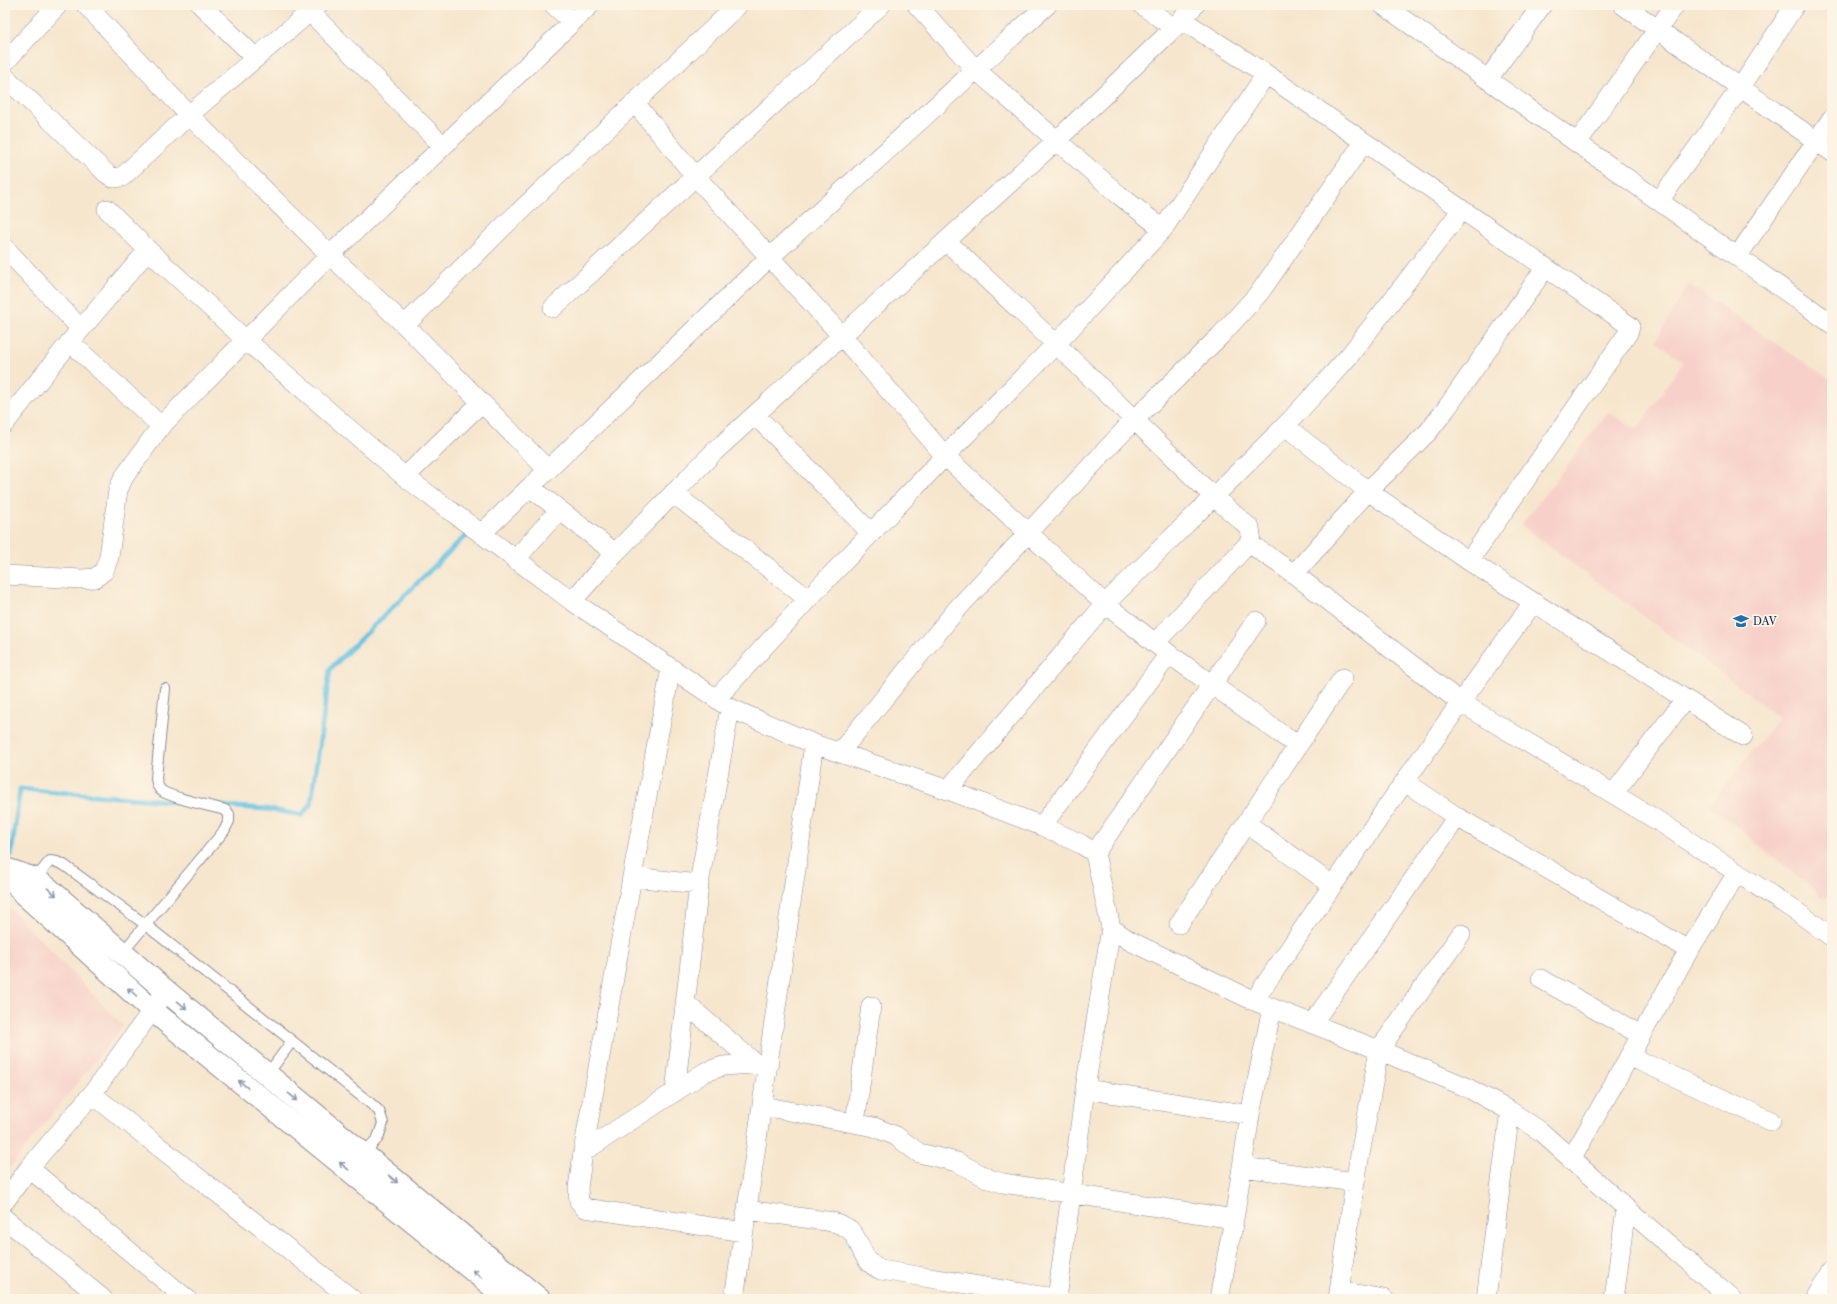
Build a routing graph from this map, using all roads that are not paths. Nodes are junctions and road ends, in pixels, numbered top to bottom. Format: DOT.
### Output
graph roads {
  1 [pos="58,5"];
  2 [pos="86,5"];
  3 [pos="201,5"];
  4 [pos="554,5"];
  5 [pos="590,5"];
  6 [pos="738,5"];
  7 [pos="880,5"];
  8 [pos="918,5"];
  9 [pos="1047,5"];
  10 [pos="1142,5"];
  11 [pos="1195,5"];
  12 [pos="1383,5"];
  13 [pos="1542,5"];
  14 [pos="1623,5"];
  15 [pos="1675,5"];
  16 [pos="1795,5"];
  17 [pos="314,8"];
  18 [pos="1407,12"];
  19 [pos="572,22"];
  20 [pos="1178,24"];
  21 [pos="1657,29"];
  22 [pos="256,58"];
  23 [pos="5,62"];
  24 [pos="975,69"];
  25 [pos="1266,74"];
  26 [pos="5,77"];
  27 [pos="1488,79"];
  28 [pos="1741,87"];
  29 [pos="635,103"];
  30 [pos="189,115"];
  31 [pos="1832,118"];
  32 [pos="1816,140"];
  33 [pos="1056,141"];
  34 [pos="1364,142"];
  35 [pos="1577,143"];
  36 [pos="443,146"];
  37 [pos="1832,152"];
  38 [pos="695,176"];
  39 [pos="1659,201"];
  40 [pos="107,209"];
  41 [pos="1462,211"];
  42 [pos="1163,229"];
  43 [pos="946,241"];
  44 [pos="5,248"];
  45 [pos="148,250"];
  46 [pos="330,255"];
  47 [pos="770,257"];
  48 [pos="1737,257"];
  49 [pos="1545,268"];
  50 [pos="553,308"];
  51 [pos="1830,318"];
  52 [pos="405,326"];
  53 [pos="75,336"];
  54 [pos="841,336"];
  55 [pos="246,341"];
  56 [pos="1056,344"];
  57 [pos="481,403"];
  58 [pos="755,415"];
  59 [pos="1134,419"];
  60 [pos="5,423"];
  61 [pos="161,426"];
  62 [pos="1285,426"];
  63 [pos="945,456"];
  64 [pos="548,470"];
  65 [pos="405,477"];
  66 [pos="530,488"];
  67 [pos="1368,491"];
  68 [pos="673,493"];
  69 [pos="1214,497"];
  70 [pos="559,510"];
  71 [pos="1029,532"];
  72 [pos="871,533"];
  73 [pos="481,534"];
  74 [pos="1249,543"];
  75 [pos="615,552"];
  76 [pos="515,560"];
  77 [pos="1469,561"];
  78 [pos="1294,574"];
  79 [pos="5,575"];
  80 [pos="808,599"];
  81 [pos="572,601"];
  82 [pos="1533,603"];
  83 [pos="1105,604"];
  84 [pos="1256,621"];
  85 [pos="1162,649"];
  86 [pos="672,668"];
  87 [pos="1343,678"];
  88 [pos="1212,684"];
  89 [pos="165,689"];
  90 [pos="1685,699"];
  91 [pos="1460,702"];
  92 [pos="723,703"];
  93 [pos="1743,736"];
  94 [pos="814,744"];
  95 [pos="1298,746"];
  96 [pos="840,752"];
  97 [pos="1404,782"];
  98 [pos="948,790"];
  99 [pos="1614,793"];
  100 [pos="1457,817"];
  101 [pos="1246,823"];
  102 [pos="1042,826"];
  103 [pos="1095,853"];
  104 [pos="1737,873"];
  105 [pos="632,877"];
  106 [pos="35,879"];
  107 [pos="699,884"];
  108 [pos="1332,885"];
  109 [pos="1179,924"];
  110 [pos="146,925"];
  111 [pos="1111,928"];
  112 [pos="1461,934"];
  113 [pos="1832,938"];
  114 [pos="1689,950"];
  115 [pos="122,953"];
  116 [pos="1541,979"];
  117 [pos="166,991"];
  118 [pos="1254,1001"];
  119 [pos="685,1003"];
  120 [pos="871,1006"];
  121 [pos="1272,1008"];
  122 [pos="152,1010"];
  123 [pos="1312,1024"];
  124 [pos="1641,1035"];
  125 [pos="292,1042"];
  126 [pos="1379,1050"];
  127 [pos="1629,1056"];
  128 [pos="762,1063"];
  129 [pos="267,1075"];
  130 [pos="1086,1089"];
  131 [pos="675,1092"];
  132 [pos="92,1094"];
  133 [pos="762,1106"];
  134 [pos="1510,1111"];
  135 [pos="1250,1115"];
  136 [pos="1771,1121"];
  137 [pos="856,1123"];
  138 [pos="583,1152"];
  139 [pos="363,1154"];
  140 [pos="1571,1160"];
  141 [pos="1242,1167"];
  142 [pos="29,1168"];
  143 [pos="1355,1182"];
  144 [pos="1072,1194"];
  145 [pos="5,1201"];
  146 [pos="1626,1208"];
  147 [pos="747,1210"];
  148 [pos="1234,1218"];
  149 [pos="5,1219"];
  150 [pos="744,1232"];
  151 [pos="1832,1270"];
  152 [pos="1339,1295"];
  153 [pos="103,1299"];
  154 [pos="187,1299"];
  155 [pos="352,1299"];
  156 [pos="508,1299"];
  157 [pos="538,1299"];
  158 [pos="734,1299"];
  159 [pos="1057,1299"];
  160 [pos="1060,1299"];
  161 [pos="1219,1299"];
  162 [pos="1384,1299"];
  163 [pos="1486,1299"];
  164 [pos="1614,1299"];
  165 [pos="1732,1299"];
  166 [pos="1816,1299"];
  1 -- 23 [label="street"];
  2 -- 30 [label="street"];
  3 -- 22 [label="street"];
  4 -- 19 [label="street"];
  5 -- 19 [label="street"];
  6 -- 29 [label="street"];
  7 -- 38 [label="street"];
  8 -- 24 [label="street"];
  9 -- 24 [label="street"];
  10 -- 20 [label="street"];
  11 -- 20 [label="street"];
  12 -- 18 [label="street"];
  13 -- 27 [label="street"];
  14 -- 21 [label="street"];
  15 -- 21 [label="street"];
  16 -- 28 [label="street"];
  17 -- 22 [label="street"];
  17 -- 36 [label="street"];
  18 -- 27 [label="street"];
  19 -- 36 [label="street"];
  20 -- 25 [label="street"];
  20 -- 33 [label="street"];
  21 -- 28 [label="street"];
  21 -- 35 [label="street"];
  22 -- 30 [label="street"];
  24 -- 33 [label="street"];
  24 -- 47 [label="street"];
  25 -- 34 [label="street"];
  25 -- 42 [label="street"];
  26 -- 30 [label="street"];
  27 -- 35 [label="street"];
  28 -- 32 [label="street"];
  28 -- 39 [label="street"];
  29 -- 38 [label="street"];
  29 -- 52 [label="street"];
  30 -- 46 [label="street"];
  31 -- 32 [label="street"];
  32 -- 37 [label="street"];
  32 -- 48 [label="street"];
  33 -- 42 [label="street"];
  33 -- 43 [label="street"];
  34 -- 41 [label="street"];
  34 -- 59 [label="street"];
  35 -- 39 [label="street"];
  36 -- 46 [label="street"];
  38 -- 47 [label="street"];
  38 -- 50 [label="street"];
  39 -- 48 [label="street"];
  40 -- 45 [label="street"];
  41 -- 49 [label="street"];
  41 -- 62 [label="street"];
  42 -- 56 [label="street"];
  43 -- 54 [label="street"];
  43 -- 56 [label="street"];
  44 -- 53 [label="street"];
  45 -- 53 [label="street"];
  45 -- 55 [label="street"];
  46 -- 52 [label="street"];
  46 -- 55 [label="street"];
  47 -- 54 [label="street"];
  47 -- 64 [label="street"];
  48 -- 51 [label="street"];
  49 -- 67 [label="street"];
  49 -- 77 [label="street"];
  52 -- 57 [label="street"];
  53 -- 60 [label="street"];
  53 -- 61 [label="street"];
  54 -- 58 [label="street"];
  54 -- 63 [label="street"];
  55 -- 61 [label="street"];
  55 -- 65 [label="street"];
  56 -- 59 [label="street"];
  56 -- 63 [label="street"];
  57 -- 64 [label="street"];
  57 -- 65 [label="street"];
  58 -- 68 [label="street"];
  58 -- 72 [label="street"];
  59 -- 69 [label="street"];
  59 -- 71 [label="street"];
  61 -- 79 [label="street"];
  62 -- 67 [label="street"];
  62 -- 69 [label="street"];
  63 -- 71 [label="street"];
  63 -- 72 [label="street"];
  64 -- 66 [label="street"];
  65 -- 73 [label="street"];
  66 -- 70 [label="street"];
  66 -- 73 [label="street"];
  67 -- 77 [label="street"];
  67 -- 78 [label="street"];
  68 -- 75 [label="street"];
  68 -- 80 [label="street"];
  69 -- 74 [label="street"];
  69 -- 83 [label="street"];
  70 -- 75 [label="street"];
  70 -- 76 [label="street"];
  71 -- 83 [label="street"];
  71 -- 96 [label="street"];
  72 -- 80 [label="street"];
  73 -- 76 [label="street"];
  74 -- 78 [label="street"];
  74 -- 85 [label="street"];
  75 -- 81 [label="street"];
  76 -- 81 [label="street"];
  77 -- 82 [label="street"];
  78 -- 91 [label="street"];
  80 -- 92 [label="street"];
  81 -- 86 [label="street"];
  82 -- 90 [label="street"];
  82 -- 91 [label="street"];
  83 -- 85 [label="street"];
  83 -- 98 [label="street"];
  84 -- 88 [label="street"];
  85 -- 88 [label="street"];
  85 -- 102 [label="street"];
  86 -- 92 [label="street"];
  86 -- 105 [label="street"];
  87 -- 95 [label="street"];
  88 -- 95 [label="street"];
  88 -- 103 [label="street"];
  89 -- 110 [label="lane"];
  90 -- 93 [label="street"];
  90 -- 99 [label="street"];
  91 -- 97 [label="street"];
  91 -- 99 [label="street"];
  92 -- 94 [label="street"];
  92 -- 107 [label="street"];
  94 -- 96 [label="street"];
  94 -- 128 [label="street"];
  95 -- 101 [label="street"];
  96 -- 98 [label="street"];
  97 -- 100 [label="street"];
  97 -- 108 [label="street"];
  98 -- 102 [label="street"];
  99 -- 104 [label="street"];
  100 -- 114 [label="street"];
  100 -- 123 [label="street"];
  101 -- 108 [label="street"];
  101 -- 109 [label="street"];
  102 -- 103 [label="street"];
  103 -- 111 [label="street"];
  104 -- 113 [label="street"];
  104 -- 114 [label="street"];
  105 -- 107 [label="street"];
  105 -- 138 [label="street"];
  106 -- 110 [label="lane"];
  106 -- 115 [label="street, one-way"];
  122 -- 106 [label="street, one-way"];
  107 -- 119 [label="street"];
  108 -- 118 [label="street"];
  110 -- 115 [label="lane"];
  110 -- 125 [label="lane"];
  111 -- 118 [label="street"];
  111 -- 130 [label="street"];
  112 -- 126 [label="street"];
  114 -- 124 [label="street"];
  115 -- 117 [label="street"];
  116 -- 124 [label="street"];
  117 -- 122 [label="street"];
  117 -- 129 [label="street, one-way"];
  118 -- 121 [label="street"];
  119 -- 128 [label="street"];
  119 -- 131 [label="street"];
  120 -- 137 [label="street"];
  121 -- 123 [label="street"];
  121 -- 135 [label="street"];
  122 -- 132 [label="street"];
  156 -- 122 [label="street, one-way"];
  123 -- 126 [label="street"];
  124 -- 127 [label="street"];
  125 -- 129 [label="lane"];
  125 -- 139 [label="lane"];
  126 -- 134 [label="street"];
  126 -- 143 [label="street"];
  127 -- 136 [label="street"];
  127 -- 140 [label="street"];
  128 -- 131 [label="street"];
  128 -- 133 [label="street"];
  129 -- 139 [label="street, one-way"];
  130 -- 135 [label="street"];
  130 -- 144 [label="street"];
  131 -- 138 [label="street"];
  132 -- 142 [label="street"];
  132 -- 155 [label="street"];
  133 -- 137 [label="street"];
  133 -- 147 [label="street"];
  134 -- 140 [label="street"];
  134 -- 163 [label="street"];
  135 -- 141 [label="street"];
  137 -- 144 [label="street"];
  138 -- 150 [label="street"];
  139 -- 157 [label="street, one-way"];
  140 -- 146 [label="street"];
  141 -- 143 [label="street"];
  141 -- 148 [label="street"];
  142 -- 145 [label="street"];
  142 -- 154 [label="street"];
  143 -- 152 [label="street"];
  144 -- 148 [label="street"];
  144 -- 159 [label="street"];
  146 -- 164 [label="street"];
  146 -- 165 [label="street"];
  147 -- 150 [label="street"];
  147 -- 159 [label="street"];
  148 -- 161 [label="street"];
  149 -- 153 [label="street"];
  150 -- 158 [label="street"];
  151 -- 166 [label="street"];
  152 -- 162 [label="street"];
  159 -- 160 [label="street"];
}
